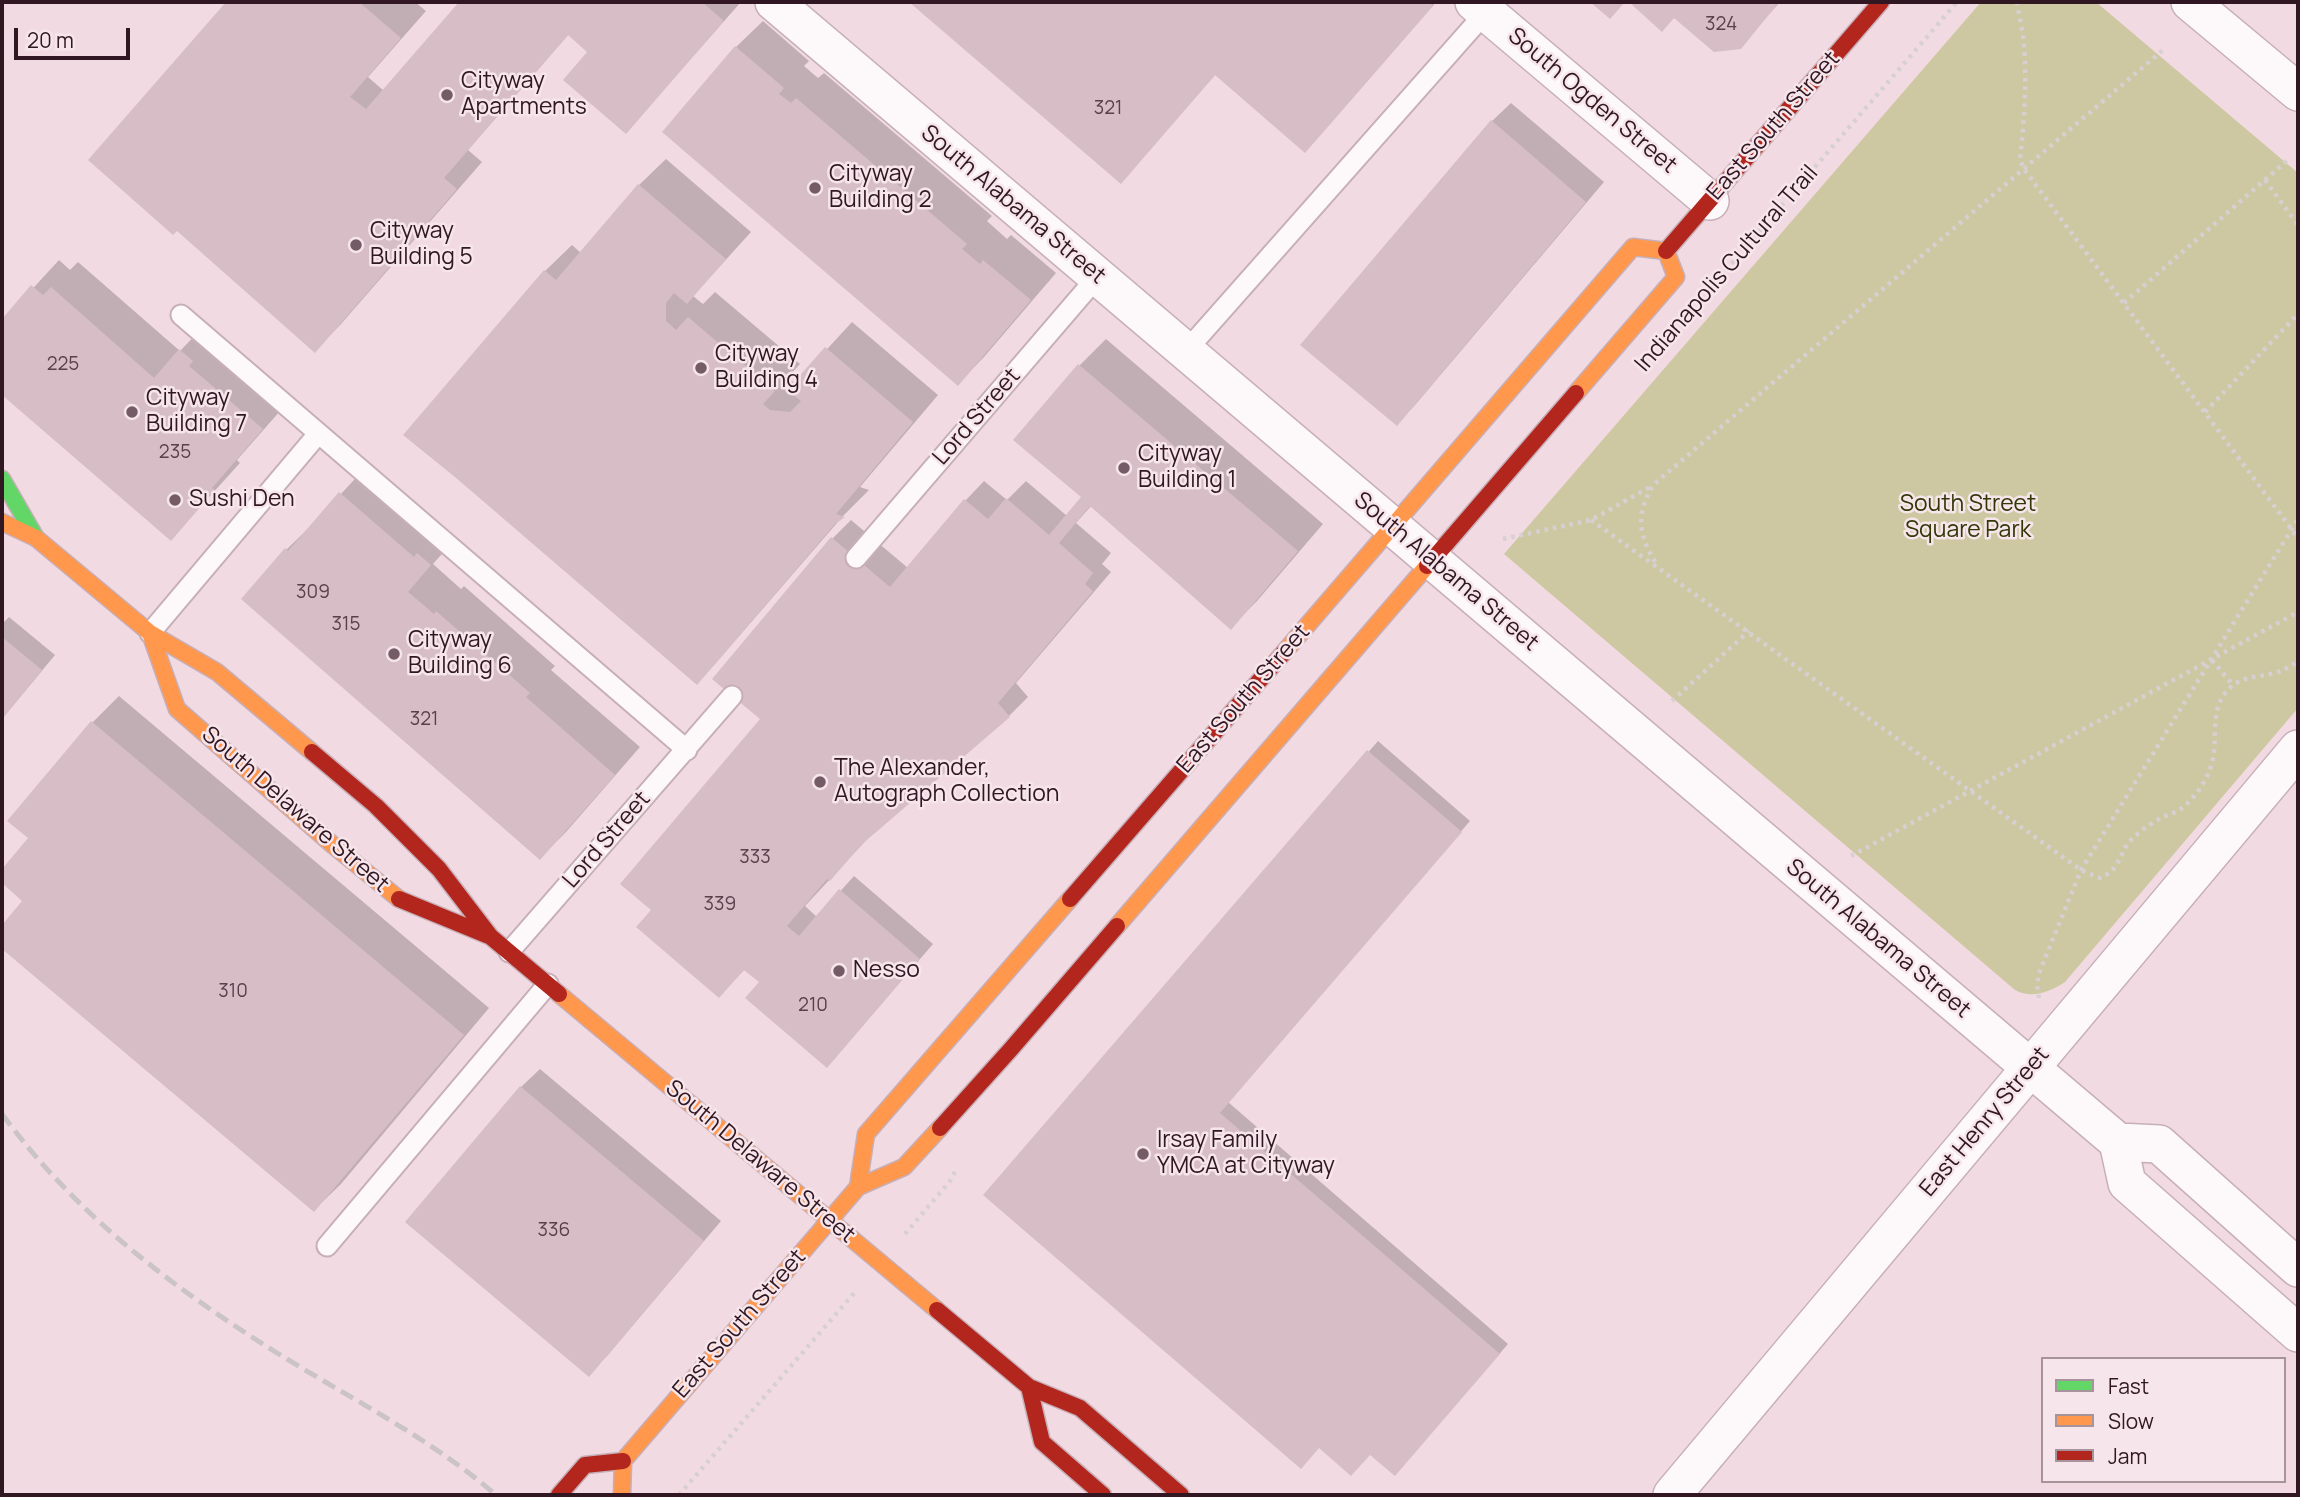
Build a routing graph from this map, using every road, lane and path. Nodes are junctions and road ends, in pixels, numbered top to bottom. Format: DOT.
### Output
graph roads {
  1 [pos="774,2"];
  2 [pos="1881,2"];
  3 [pos="1956,2"];
  4 [pos="2017,2"];
  5 [pos="2190,2"];
  6 [pos="1480,7"];
  7 [pos="2163,50"];
  8 [pos="2298,92"];
  9 [pos="2290,158"];
  10 [pos="2024,169"];
  11 [pos="2265,180"];
  12 [pos="1710,201"];
  13 [pos="2298,225"];
  14 [pos="1666,251"];
  15 [pos="1098,276"];
  16 [pos="1712,286"];
  17 [pos="2124,303"];
  18 [pos="2298,314"];
  19 [pos="181,316"];
  20 [pos="1186,351"];
  21 [pos="2205,412"];
  22 [pos="318,434"];
  23 [pos="2,479"];
  24 [pos="1653,485"];
  25 [pos="2298,519"];
  26 [pos="1591,520"];
  27 [pos="2,522"];
  28 [pos="1393,527"];
  29 [pos="2292,529"];
  30 [pos="1508,533"];
  31 [pos="36,538"];
  32 [pos="2298,538"];
  33 [pos="856,558"];
  34 [pos="1433,561"];
  35 [pos="1658,565"];
  36 [pos="2298,612"];
  37 [pos="1749,631"];
  38 [pos="150,633"];
  39 [pos="2212,660"];
  40 [pos="2298,662"];
  41 [pos="2233,685"];
  42 [pos="732,696"];
  43 [pos="1672,701"];
  44 [pos="2298,749"];
  45 [pos="687,750"];
  46 [pos="1970,791"];
  47 [pos="1851,856"];
  48 [pos="2081,870"];
  49 [pos="491,937"];
  50 [pos="509,952"];
  51 [pos="548,984"];
  52 [pos="2041,1002"];
  53 [pos="2031,1068"];
  54 [pos="2118,1142"];
  55 [pos="858,1187"];
  56 [pos="830,1220"];
  57 [pos="327,1246"];
  58 [pos="2298,1268"];
  59 [pos="827,1324"];
  60 [pos="2298,1333"];
  61 [pos="1029,1387"];
  62 [pos="623,1461"];
  63 [pos="559,1495"];
  64 [pos="622,1495"];
  65 [pos="679,1495"];
  66 [pos="1103,1495"];
  67 [pos="1181,1495"];
  68 [pos="1672,1495"];
  1 -- 15 [label="street, South Alabama Street"];
  2 -- 12 [label="main road, East South Street"];
  3 -- 16 [label="path, Indianapolis Cultural Trail"];
  4 -- 10 [label="path"];
  5 -- 8 [label="street"];
  6 -- 12 [label="street, South Ogden Street"];
  6 -- 20 [label="lane"];
  7 -- 10 [label="path"];
  9 -- 11 [label="path"];
  10 -- 17 [label="path"];
  10 -- 24 [label="path"];
  11 -- 13 [label="path"];
  11 -- 17 [label="path"];
  12 -- 14 [label="main road, East South Street"];
  14 -- 28 [label="main road, East South Street"];
  14 -- 34 [label="main road, East South Street"];
  15 -- 20 [label="street, South Alabama Street"];
  15 -- 33 [label="lane, Lord Street"];
  17 -- 21 [label="path"];
  18 -- 21 [label="path"];
  19 -- 22 [label="lane"];
  20 -- 28 [label="street, South Alabama Street"];
  21 -- 29 [label="path"];
  22 -- 38 [label="lane"];
  22 -- 45 [label="lane"];
  23 -- 31 [label="main road, South Delaware Street"];
  24 -- 26 [label="path"];
  24 -- 35 [label="path"];
  25 -- 29 [label="path"];
  26 -- 30 [label="path"];
  26 -- 35 [label="path"];
  27 -- 31 [label="main road, South Delaware Street"];
  28 -- 34 [label="street, South Alabama Street"];
  28 -- 55 [label="main road, East South Street"];
  29 -- 32 [label="path"];
  29 -- 39 [label="path"];
  31 -- 38 [label="main road, South Delaware Street"];
  34 -- 53 [label="street, South Alabama Street"];
  34 -- 55 [label="main road, East South Street"];
  35 -- 37 [label="path"];
  36 -- 39 [label="path"];
  37 -- 43 [label="path"];
  37 -- 46 [label="path"];
  38 -- 49 [label="main road, South Delaware Street"];
  38 -- 49 [label="main road, South Delaware Street"];
  39 -- 41 [label="path"];
  39 -- 46 [label="path"];
  39 -- 48 [label="path"];
  40 -- 41 [label="path"];
  41 -- 48 [label="path"];
  42 -- 45 [label="lane, Lord Street"];
  44 -- 53 [label="street, East Henry Street"];
  45 -- 50 [label="lane, Lord Street"];
  46 -- 47 [label="path"];
  46 -- 48 [label="path"];
  48 -- 52 [label="path"];
  49 -- 50 [label="main road, South Delaware Street"];
  50 -- 51 [label="main road, South Delaware Street"];
  51 -- 56 [label="main road, South Delaware Street"];
  51 -- 57 [label="lane"];
  53 -- 54 [label="street, South Alabama Street"];
  53 -- 68 [label="street, East Henry Street"];
  54 -- 58 [label="street"];
  54 -- 60 [label="street"];
  55 -- 56 [label="main road, East South Street"];
  56 -- 61 [label="main road, South Delaware Street"];
  56 -- 62 [label="main road, East South Street"];
  59 -- 65 [label="path"];
  61 -- 66 [label="main road"];
  61 -- 67 [label="main road, South Delaware Street"];
  62 -- 63 [label="main road"];
  62 -- 64 [label="main road"];
}
